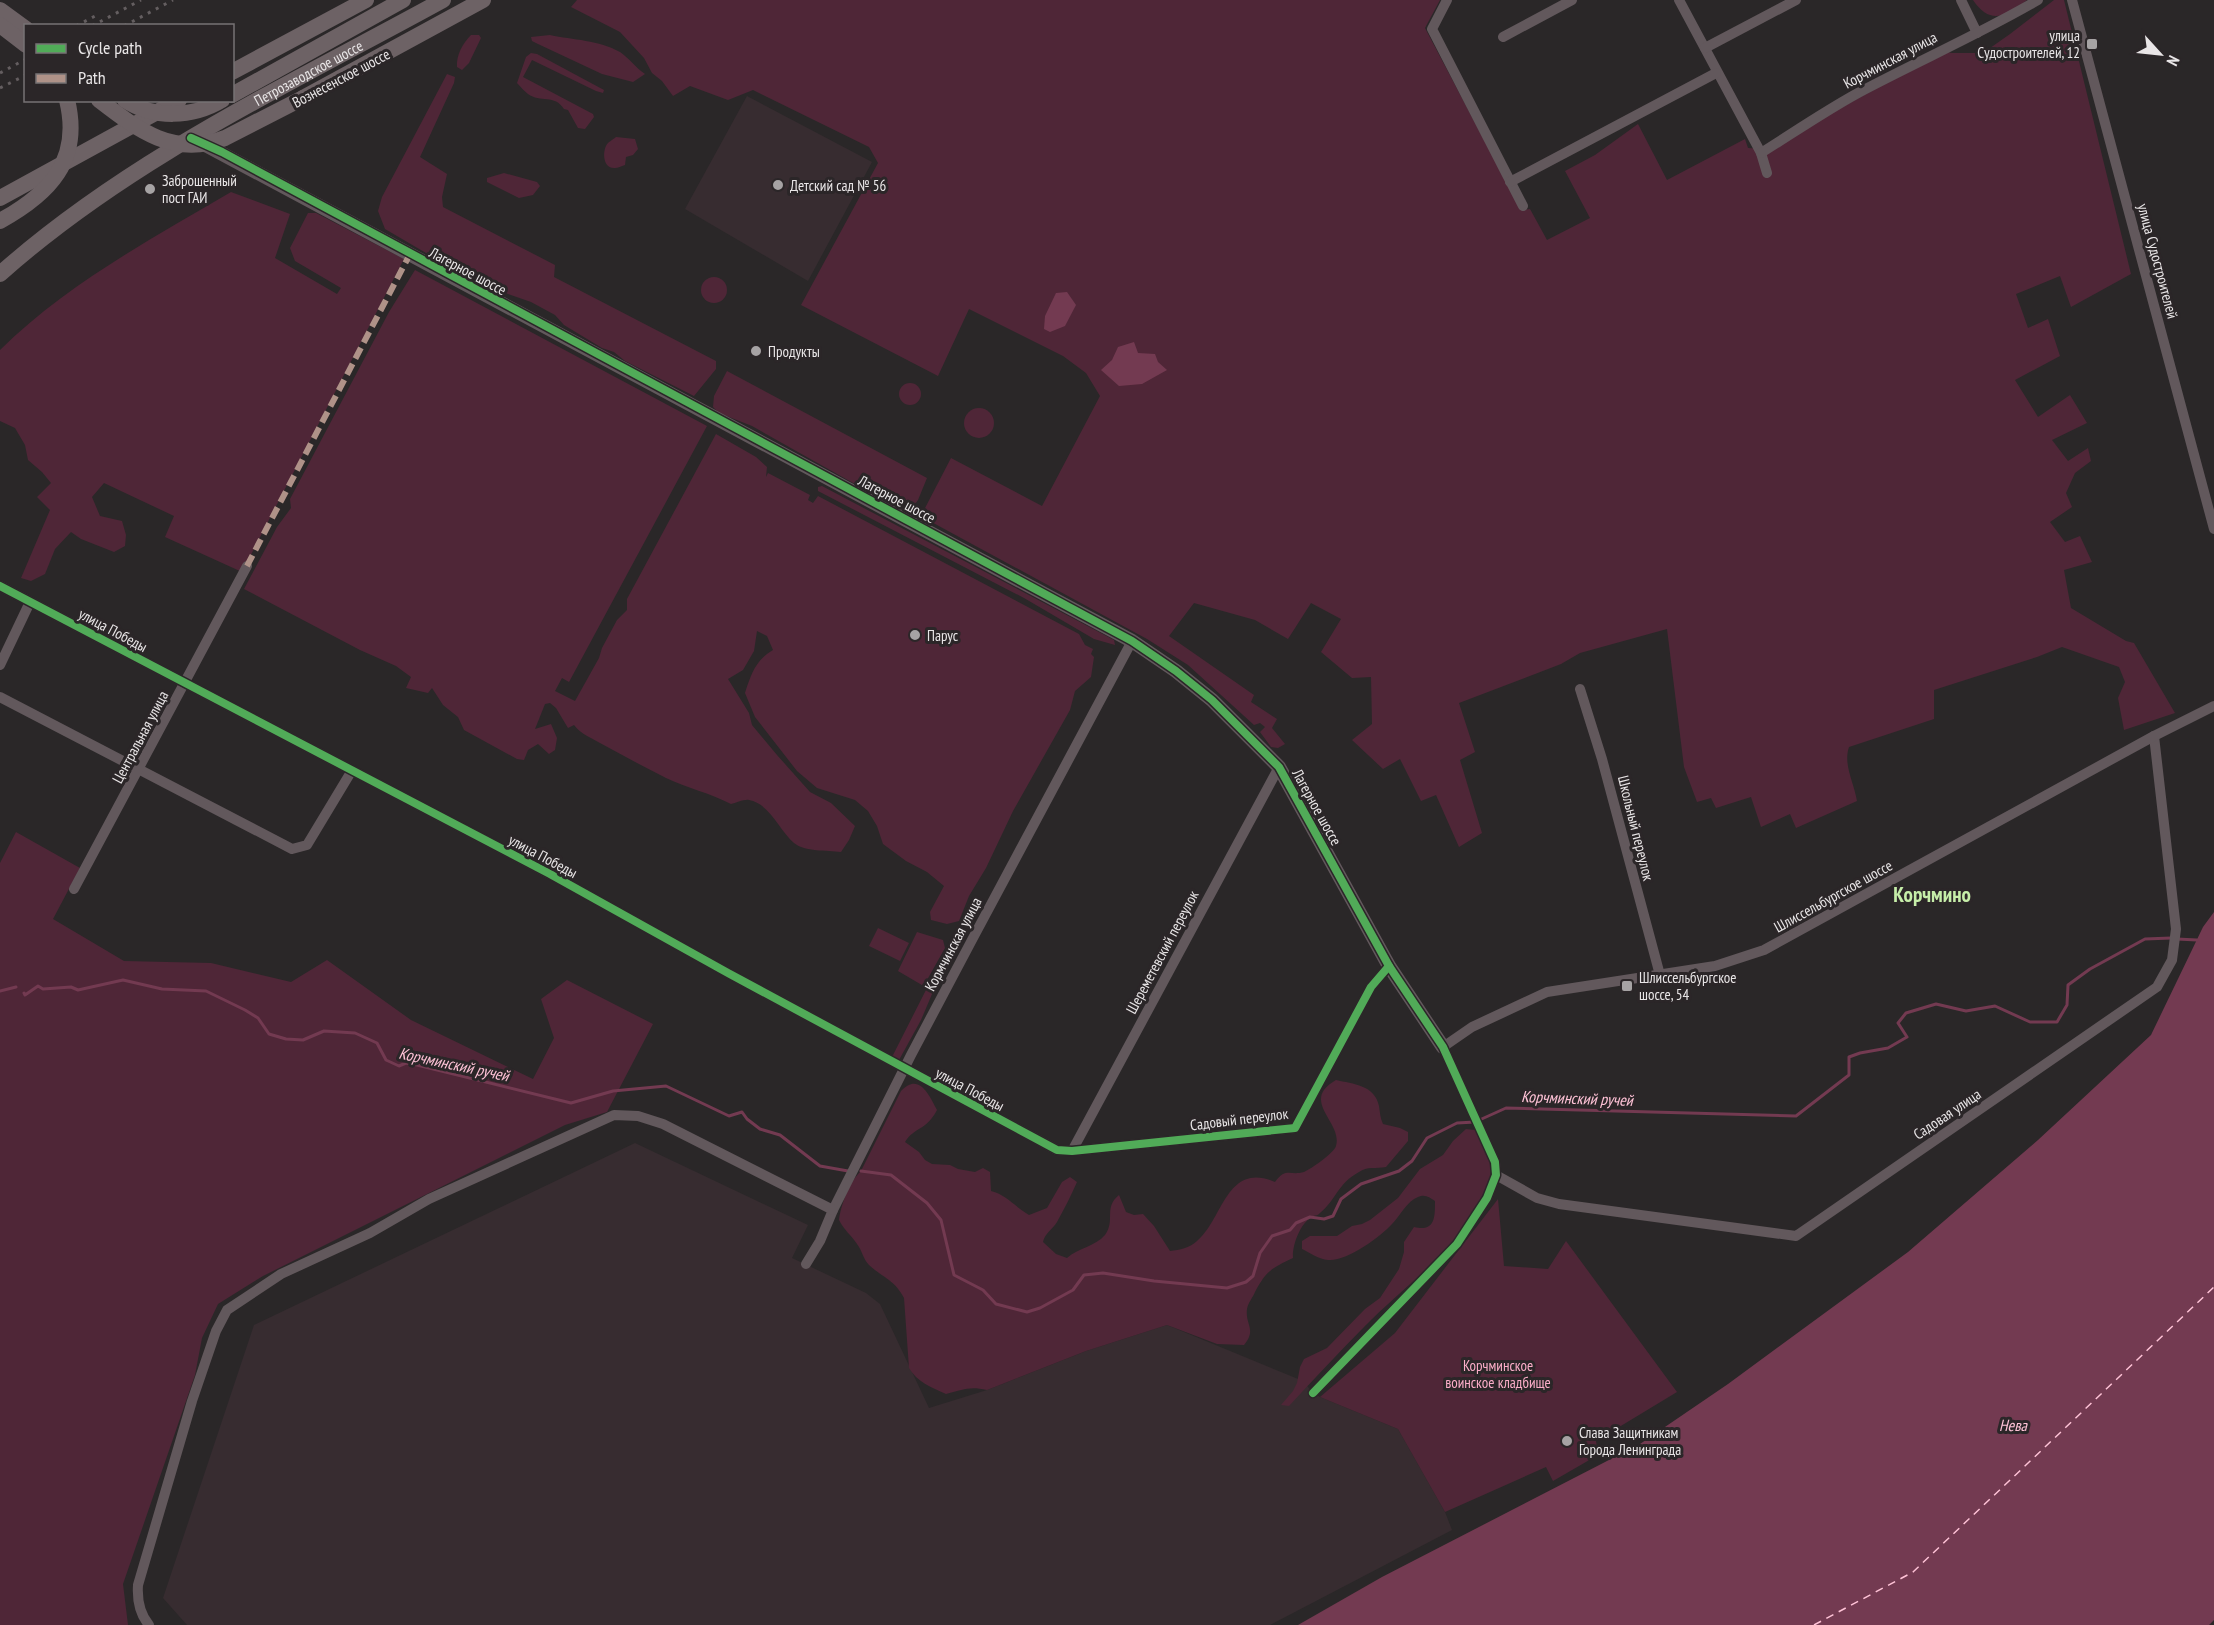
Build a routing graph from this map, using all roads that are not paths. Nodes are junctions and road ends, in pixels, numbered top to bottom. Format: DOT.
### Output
graph roads {
  1 [pos="366,0"];
  2 [pos="403,0"];
  3 [pos="443,0"];
  4 [pos="483,0"];
  5 [pos="1447,0"];
  6 [pos="1572,0"];
  7 [pos="1679,0"];
  8 [pos="1796,0"];
  9 [pos="1961,0"];
  10 [pos="2038,0"];
  11 [pos="2072,0"];
  12 [pos="0,10"];
  13 [pos="0,26"];
  14 [pos="24,28"];
  15 [pos="1977,33"];
  16 [pos="1503,37"];
  17 [pos="24,44"];
  18 [pos="1705,48"];
  19 [pos="234,71"];
  20 [pos="1716,73"];
  21 [pos="234,94"];
  22 [pos="66,102"];
  23 [pos="102,102"];
  24 [pos="128,102"];
  25 [pos="175,102"];
  26 [pos="218,102"];
  27 [pos="238,112"];
  28 [pos="191,138"];
  29 [pos="1761,153"];
  30 [pos="237,161"];
  31 [pos="1767,174"];
  32 [pos="1510,182"];
  33 [pos="0,198"];
  34 [pos="1523,206"];
  35 [pos="0,221"];
  36 [pos="0,274"];
  37 [pos="2214,529"];
  38 [pos="247,566"];
  39 [pos="0,586"];
  40 [pos="30,602"];
  41 [pos="1132,641"];
  42 [pos="0,665"];
  43 [pos="185,684"];
  44 [pos="1580,689"];
  45 [pos="0,697"];
  46 [pos="2214,706"];
  47 [pos="2154,736"];
  48 [pos="1279,767"];
  49 [pos="140,769"];
  50 [pos="351,771"];
  51 [pos="74,890"];
  52 [pos="1389,966"];
  53 [pos="1660,975"];
  54 [pos="1443,1047"];
  55 [pos="905,1069"];
  56 [pos="1072,1151"];
  57 [pos="1496,1175"];
  58 [pos="833,1210"];
  59 [pos="806,1264"];
  60 [pos="1313,1393"];
  61 [pos="149,1625"];
  1 -- 19 [label="main road"];
  2 -- 21 [label="main road"];
  3 -- 27 [label="main road, Петрозаводское шоссе"];
  4 -- 23 [label="main road, Вознесенское шоссе, bridge"];
  5 -- 32 [label="street"];
  6 -- 16 [label="street"];
  7 -- 18 [label="street"];
  8 -- 18 [label="street"];
  9 -- 15 [label="street"];
  10 -- 15 [label="street, Корчминская улица"];
  11 -- 37 [label="street, улица Судостроителей"];
  12 -- 14 [label="main road"];
  13 -- 17 [label="main road"];
  15 -- 29 [label="street, Корчминская улица"];
  18 -- 20 [label="street"];
  20 -- 29 [label="street"];
  20 -- 32 [label="street"];
  22 -- 35 [label="main road, bridge"];
  24 -- 26 [label="main road, bridge"];
  25 -- 33 [label="main road"];
  27 -- 28 [label="main road, Петрозаводское шоссе"];
  27 -- 30 [label="street"];
  28 -- 30 [label="street, Лагерное шоссе"];
  28 -- 36 [label="main road, Петрозаводское шоссе"];
  29 -- 31 [label="street"];
  30 -- 41 [label="street, Лагерное шоссе"];
  32 -- 34 [label="street"];
  38 -- 43 [label="street, Центральная улица"];
  39 -- 40 [label="street, улица Победы"];
  40 -- 42 [label="street"];
  40 -- 43 [label="street, улица Победы"];
  41 -- 48 [label="street, Лагерное шоссе"];
  41 -- 55 [label="street, Кормчинская улица"];
  43 -- 49 [label="street, Центральная улица"];
  43 -- 50 [label="street, улица Победы"];
  44 -- 53 [label="street, Школьный переулок"];
  45 -- 49 [label="street"];
  46 -- 47 [label="street, Шлиссельбургское шоссе"];
  47 -- 53 [label="street, Шлиссельбургское шоссе"];
  47 -- 57 [label="street, Садовая улица"];
  48 -- 52 [label="street, Лагерное шоссе"];
  48 -- 56 [label="street, Шереметевский переулок"];
  49 -- 50 [label="street"];
  49 -- 51 [label="street, Центральная улица"];
  50 -- 55 [label="street, улица Победы"];
  52 -- 54 [label="street, Лагерное шоссе"];
  52 -- 56 [label="street, Садовый переулок"];
  53 -- 54 [label="street, Шлиссельбургское шоссе"];
  54 -- 57 [label="street"];
  55 -- 56 [label="street, улица Победы"];
  55 -- 58 [label="street, Кормчинская улица"];
  57 -- 60 [label="street"];
  58 -- 59 [label="street, Кормчинская улица"];
  58 -- 61 [label="street"];
}
